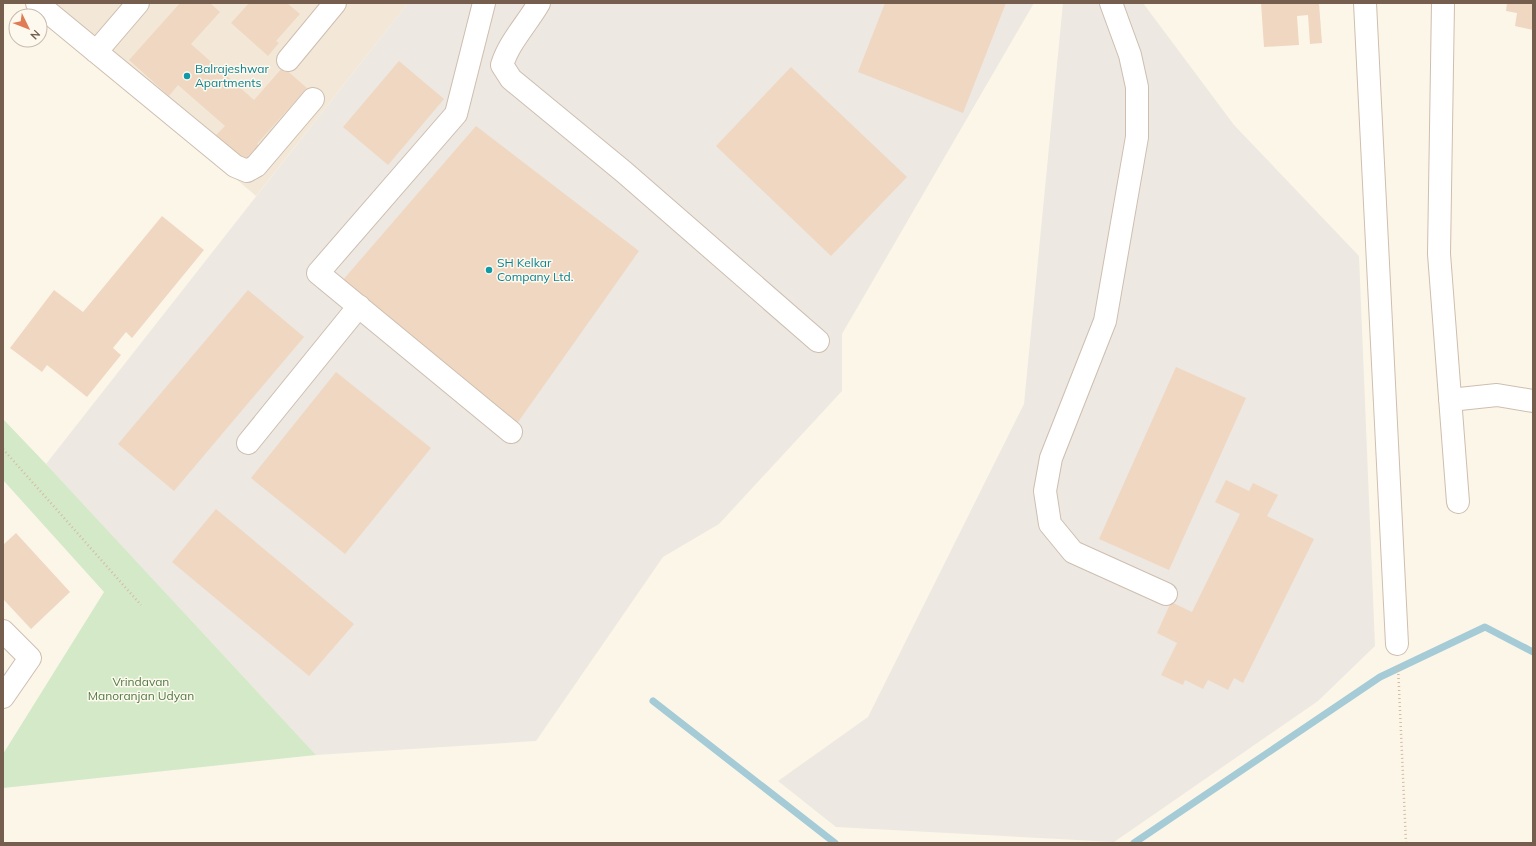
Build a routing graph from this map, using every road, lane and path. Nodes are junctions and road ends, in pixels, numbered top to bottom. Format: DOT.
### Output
graph roads {
  1 [pos="38,3"];
  2 [pos="138,3"];
  3 [pos="335,3"];
  4 [pos="484,3"];
  5 [pos="538,3"];
  6 [pos="1111,3"];
  7 [pos="1365,3"];
  8 [pos="1443,3"];
  9 [pos="96,52"];
  10 [pos="288,60"];
  11 [pos="313,99"];
  12 [pos="359,306"];
  13 [pos="818,341"];
  14 [pos="1450,400"];
  15 [pos="1533,401"];
  16 [pos="511,432"];
  17 [pos="248,443"];
  18 [pos="3,449"];
  19 [pos="1458,502"];
  20 [pos="1166,594"];
  21 [pos="141,605"];
  22 [pos="3,631"];
  23 [pos="1397,644"];
  24 [pos="3,697"];
  25 [pos="1406,843"];
  1 -- 9 [label="street"];
  2 -- 9 [label="street"];
  3 -- 10 [label="street"];
  4 -- 12 [label="street"];
  5 -- 13 [label="street"];
  6 -- 20 [label="street"];
  7 -- 23 [label="street"];
  8 -- 14 [label="street"];
  9 -- 11 [label="street"];
  12 -- 16 [label="street"];
  12 -- 17 [label="street"];
  14 -- 15 [label="street"];
  14 -- 19 [label="street"];
  18 -- 21 [label="path"];
  22 -- 24 [label="street"];
  23 -- 25 [label="path"];
}
